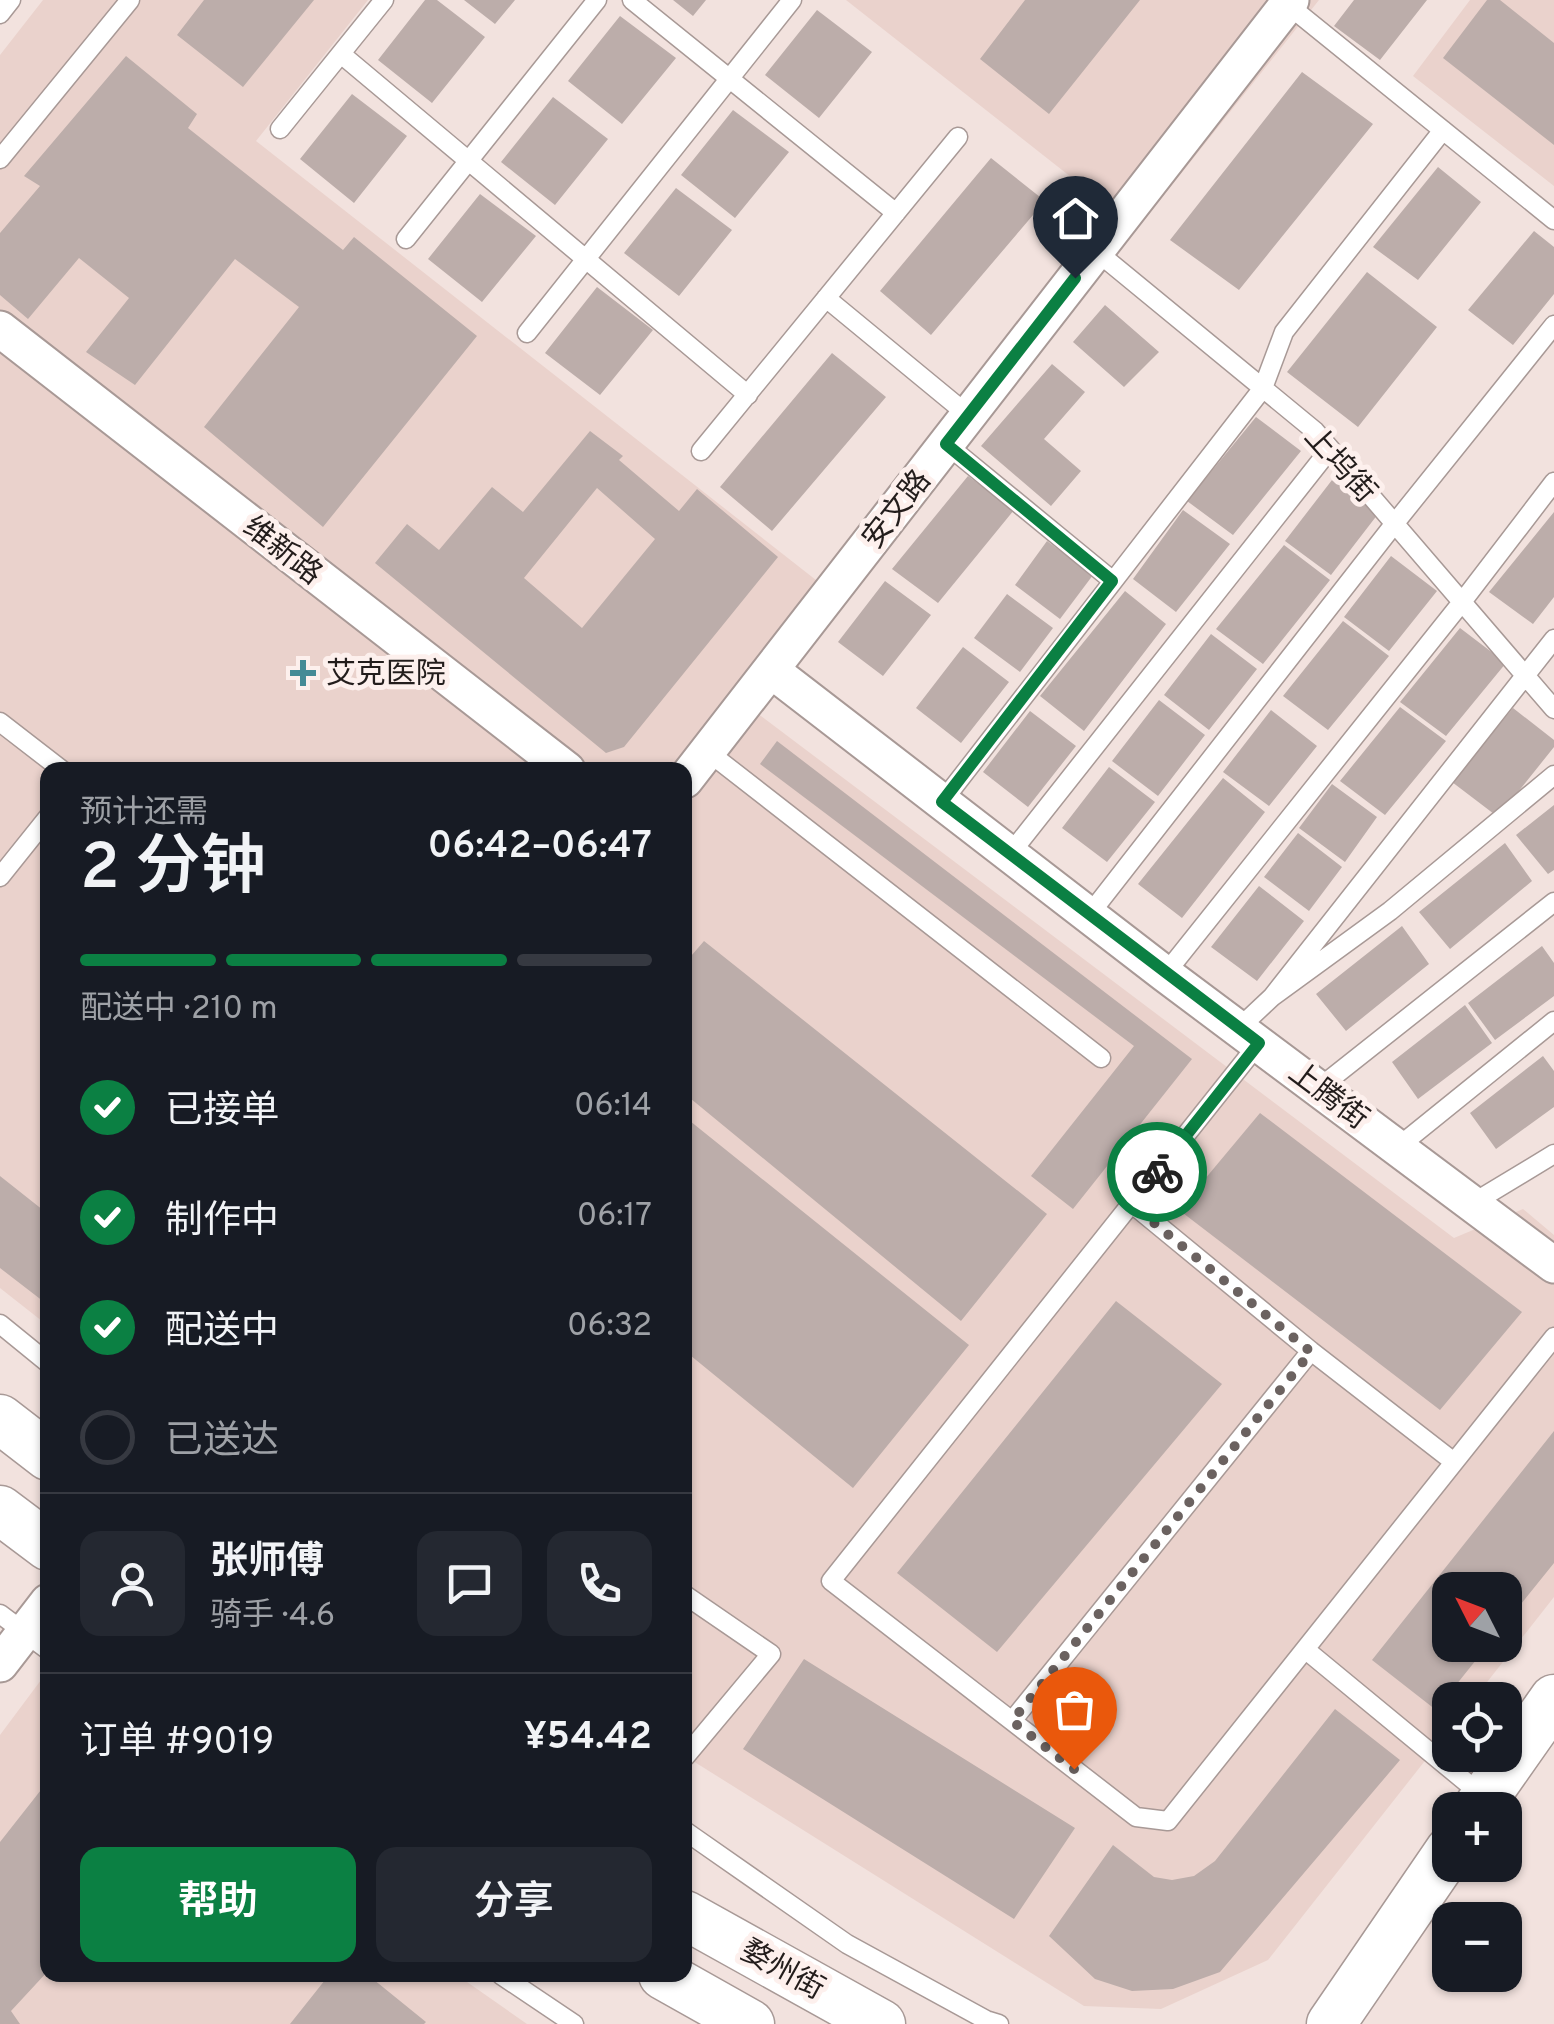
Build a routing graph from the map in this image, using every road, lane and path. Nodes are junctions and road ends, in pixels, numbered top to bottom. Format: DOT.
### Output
graph roads {
  1 [pos="10,0"];
  2 [pos="130,0"];
  3 [pos="384,0"];
  4 [pos="597,0"];
  5 [pos="632,0"];
  6 [pos="792,0"];
  7 [pos="1289,2"];
  8 [pos="0,14"];
  9 [pos="340,54"];
  10 [pos="729,78"];
  11 [pos="280,129"];
  12 [pos="1443,130"];
  13 [pos="958,137"];
  14 [pos="0,159"];
  15 [pos="468,161"];
  16 [pos="896,212"];
  17 [pos="1554,220"];
  18 [pos="406,239"];
  19 [pos="1096,251"];
  20 [pos="586,259"];
  21 [pos="826,298"];
  22 [pos="1554,325"];
  23 [pos="0,329"];
  24 [pos="527,333"];
  25 [pos="1263,388"];
  26 [pos="748,395"];
  27 [pos="968,415"];
  28 [pos="946,444"];
  29 [pos="1330,448"];
  30 [pos="701,451"];
  31 [pos="1554,482"];
  32 [pos="1395,523"];
  33 [pos="1112,581"];
  34 [pos="1462,602"];
  35 [pos="1554,639"];
  36 [pos="770,670"];
  37 [pos="1525,676"];
  38 [pos="1554,709"];
  39 [pos="0,722"];
  40 [pos="707,751"];
  41 [pos="52,762"];
  42 [pos="557,762"];
  43 [pos="692,771"];
  44 [pos="1554,775"];
  45 [pos="942,802"];
  46 [pos="40,826"];
  47 [pos="1010,854"];
  48 [pos="0,877"];
  49 [pos="1554,902"];
  50 [pos="1088,915"];
  51 [pos="1165,974"];
  52 [pos="1272,996"];
  53 [pos="1554,1021"];
  54 [pos="1249,1036"];
  55 [pos="1102,1058"];
  56 [pos="1320,1088"];
  57 [pos="1398,1147"];
  58 [pos="1554,1154"];
  59 [pos="1473,1203"];
  60 [pos="1131,1204"];
  61 [pos="1554,1265"];
  62 [pos="0,1324"];
  63 [pos="1554,1336"];
  64 [pos="1311,1352"];
  65 [pos="40,1357"];
  66 [pos="0,1419"];
  67 [pos="40,1450"];
  68 [pos="1454,1462"];
  69 [pos="0,1510"];
  70 [pos="40,1540"];
  71 [pos="692,1600"];
  72 [pos="40,1612"];
  73 [pos="24,1632"];
  74 [pos="1306,1650"];
  75 [pos="0,1664"];
  76 [pos="1554,1699"];
  77 [pos="1012,1721"];
  78 [pos="692,1749"];
  79 [pos="1467,1792"];
  80 [pos="1489,1792"];
  81 [pos="692,1836"];
  82 [pos="1432,1876"];
  83 [pos="692,1919"];
  84 [pos="511,1982"];
  85 [pos="675,1982"];
  86 [pos="574,2024"];
  87 [pos="750,2024"];
  88 [pos="881,2024"];
  89 [pos="999,2024"];
  90 [pos="1331,2024"];
  1 -- 8 [label="lane"];
  2 -- 14 [label="lane"];
  3 -- 9 [label="lane"];
  4 -- 15 [label="lane"];
  5 -- 10 [label="lane"];
  6 -- 10 [label="lane"];
  7 -- 12 [label="lane"];
  7 -- 19 [label="street, 安文路"];
  9 -- 11 [label="lane"];
  9 -- 15 [label="lane"];
  10 -- 16 [label="lane"];
  10 -- 20 [label="lane"];
  12 -- 17 [label="lane"];
  12 -- 25 [label="lane"];
  13 -- 16 [label="lane"];
  15 -- 18 [label="lane"];
  15 -- 20 [label="lane"];
  16 -- 21 [label="lane"];
  19 -- 25 [label="lane, 上坞街"];
  19 -- 27 [label="street, 安文路"];
  20 -- 24 [label="lane"];
  20 -- 26 [label="lane"];
  21 -- 26 [label="lane"];
  21 -- 27 [label="lane"];
  22 -- 32 [label="lane"];
  23 -- 42 [label="street, 维新路"];
  25 -- 29 [label="lane, 上坞街"];
  25 -- 33 [label="lane"];
  26 -- 30 [label="lane"];
  27 -- 28 [label="street, 安文路"];
  28 -- 33 [label="lane"];
  28 -- 36 [label="street, 安文路"];
  29 -- 32 [label="lane, 上坞街"];
  29 -- 47 [label="lane"];
  31 -- 34 [label="lane"];
  32 -- 34 [label="lane, 上坞街"];
  32 -- 50 [label="lane"];
  33 -- 45 [label="lane"];
  34 -- 37 [label="lane, 上坞街"];
  34 -- 51 [label="lane"];
  35 -- 37 [label="lane"];
  36 -- 40 [label="street, 安文路"];
  36 -- 45 [label="street, 上腾街"];
  37 -- 38 [label="lane, 上坞街"];
  37 -- 52 [label="lane"];
  39 -- 41 [label="lane"];
  40 -- 43 [label="street, 安文路"];
  40 -- 55 [label="lane"];
  44 -- 52 [label="lane"];
  45 -- 47 [label="street, 上腾街"];
  46 -- 48 [label="lane"];
  47 -- 50 [label="street, 上腾街"];
  49 -- 56 [label="lane"];
  50 -- 51 [label="street, 上腾街"];
  51 -- 54 [label="street, 上腾街"];
  52 -- 54 [label="lane"];
  53 -- 57 [label="lane"];
  54 -- 56 [label="street, 上腾街"];
  54 -- 60 [label="lane"];
  56 -- 57 [label="street, 上腾街"];
  57 -- 59 [label="street, 上腾街"];
  58 -- 59 [label="lane"];
  59 -- 61 [label="street, 上腾街"];
  60 -- 64 [label="lane"];
  60 -- 77 [label="lane"];
  62 -- 65 [label="lane"];
  63 -- 68 [label="lane"];
  64 -- 68 [label="lane"];
  64 -- 77 [label="lane"];
  66 -- 67 [label="main road"];
  68 -- 74 [label="lane"];
  69 -- 70 [label="main road"];
  71 -- 78 [label="lane"];
  72 -- 73 [label="street"];
  73 -- 75 [label="street"];
  74 -- 77 [label="lane"];
  74 -- 79 [label="lane"];
  76 -- 80 [label="main road"];
  81 -- 89 [label="lane"];
  82 -- 90 [label="main road"];
  83 -- 88 [label="main road, 婺州街"];
  84 -- 86 [label="lane"];
  85 -- 87 [label="main road"];
}
